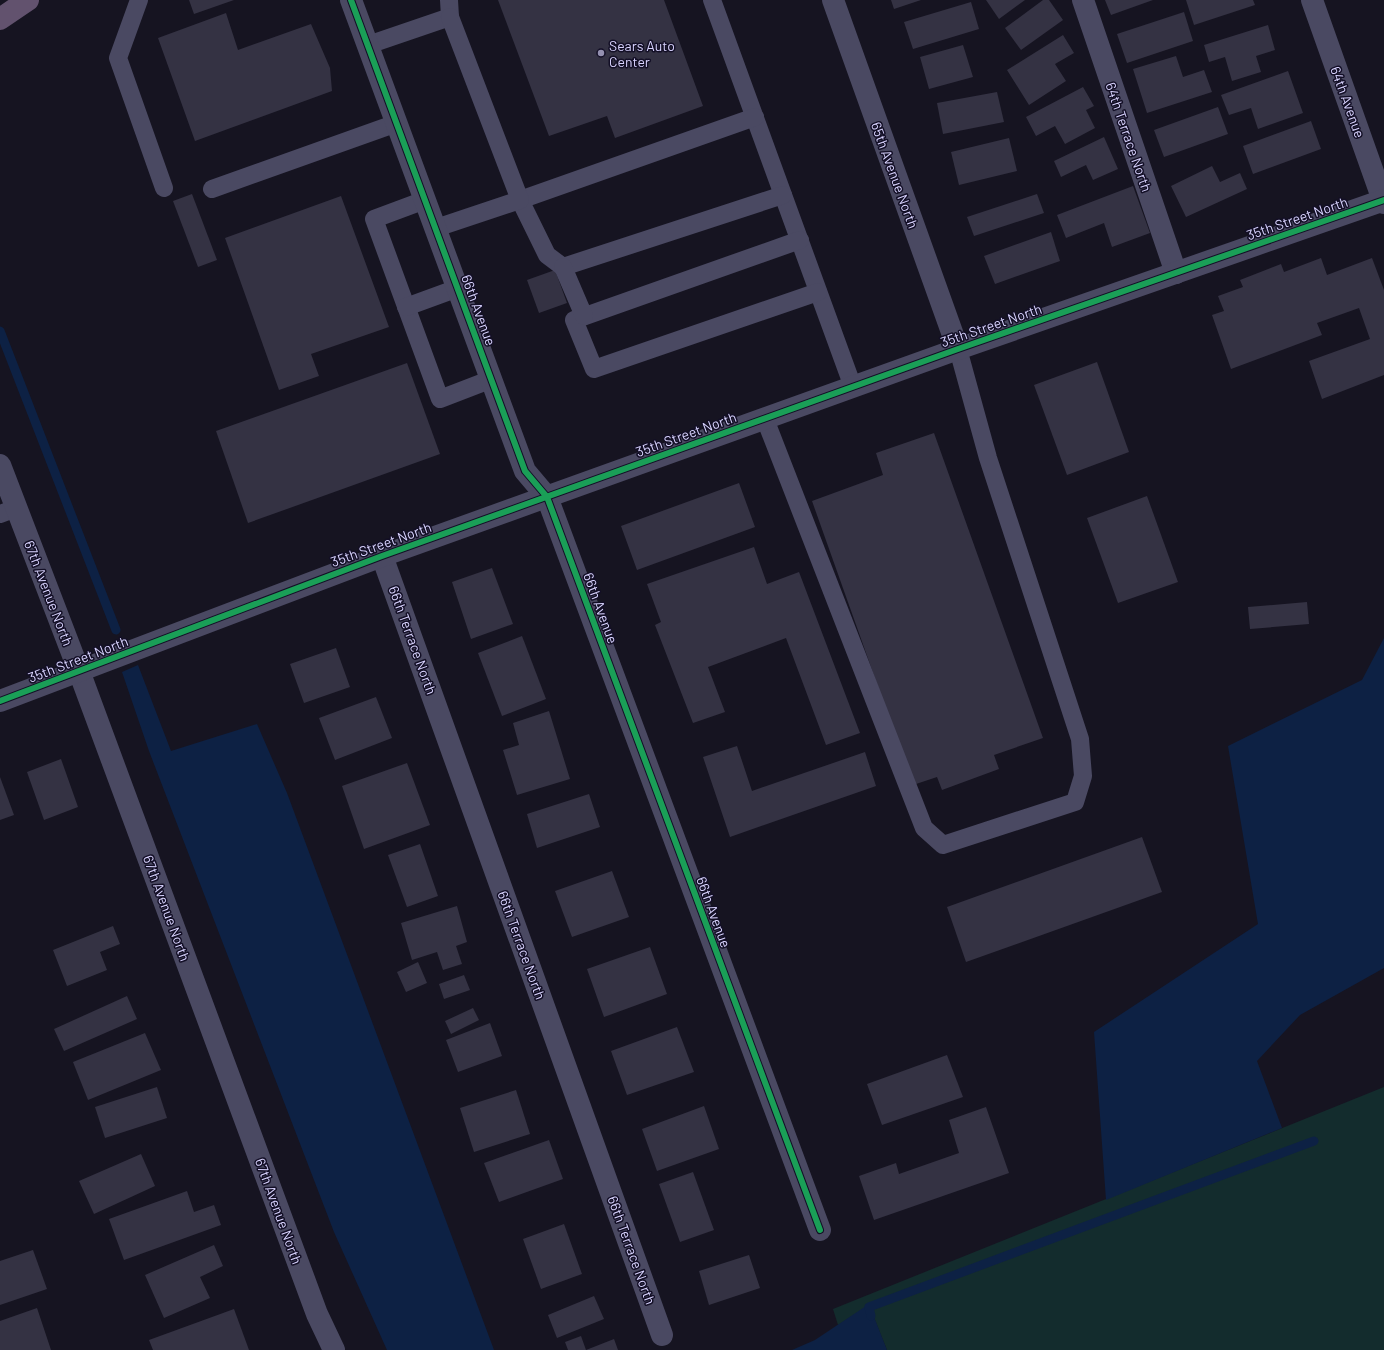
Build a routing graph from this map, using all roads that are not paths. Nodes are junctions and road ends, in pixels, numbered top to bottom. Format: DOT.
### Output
graph roads {
  1 [pos="28,0"];
  2 [pos="139,0"];
  3 [pos="351,0"];
  4 [pos="712,0"];
  5 [pos="833,0"];
  6 [pos="1083,0"];
  7 [pos="1312,0"];
  8 [pos="450,8"];
  9 [pos="0,19"];
  10 [pos="368,46"];
  11 [pos="755,117"];
  12 [pos="396,123"];
  13 [pos="164,188"];
  14 [pos="212,189"];
  15 [pos="783,194"];
  16 [pos="425,200"];
  17 [pos="520,200"];
  18 [pos="1384,202"];
  19 [pos="436,228"];
  20 [pos="800,240"];
  21 [pos="563,266"];
  22 [pos="1176,273"];
  23 [pos="458,288"];
  24 [pos="818,292"];
  25 [pos="406,307"];
  26 [pos="584,316"];
  27 [pos="958,350"];
  28 [pos="492,379"];
  29 [pos="853,387"];
  30 [pos="765,419"];
  31 [pos="0,465"];
  32 [pos="547,497"];
  33 [pos="8,511"];
  34 [pos="382,556"];
  35 [pos="79,671"];
  36 [pos="0,701"];
  37 [pos="820,1230"];
  38 [pos="662,1335"];
  39 [pos="334,1350"];
  1 -- 9 [label="highway"];
  2 -- 13 [label="lane"];
  3 -- 10 [label="street, 66th Avenue"];
  4 -- 11 [label="lane"];
  5 -- 27 [label="street, 65th Avenue North"];
  6 -- 22 [label="street, 64th Terrace North"];
  7 -- 18 [label="street, 64th Avenue"];
  8 -- 10 [label="lane"];
  8 -- 17 [label="lane"];
  10 -- 12 [label="street, 66th Avenue"];
  11 -- 15 [label="lane"];
  11 -- 17 [label="lane"];
  12 -- 14 [label="lane"];
  12 -- 16 [label="street, 66th Avenue"];
  15 -- 20 [label="lane"];
  15 -- 21 [label="lane"];
  16 -- 19 [label="street, 66th Avenue"];
  16 -- 25 [label="lane"];
  17 -- 19 [label="lane"];
  17 -- 21 [label="lane"];
  18 -- 22 [label="street, 35th Street North"];
  19 -- 23 [label="street, 66th Avenue"];
  20 -- 24 [label="lane"];
  20 -- 26 [label="lane"];
  21 -- 26 [label="lane"];
  22 -- 27 [label="street, 35th Street North"];
  23 -- 25 [label="lane"];
  23 -- 28 [label="street, 66th Avenue"];
  24 -- 26 [label="lane"];
  24 -- 29 [label="lane"];
  25 -- 28 [label="lane"];
  27 -- 29 [label="street, 35th Street North"];
  27 -- 30 [label="lane"];
  28 -- 32 [label="street, 66th Avenue"];
  29 -- 30 [label="street, 35th Street North"];
  30 -- 32 [label="street, 35th Street North"];
  31 -- 33 [label="street, 67th Avenue North"];
  32 -- 34 [label="street, 35th Street North"];
  32 -- 37 [label="street, 66th Avenue"];
  33 -- 35 [label="street, 67th Avenue North"];
  34 -- 35 [label="street, 35th Street North"];
  34 -- 38 [label="street, 66th Terrace North"];
  35 -- 36 [label="street, 35th Street North"];
  35 -- 39 [label="street, 67th Avenue North"];
}
